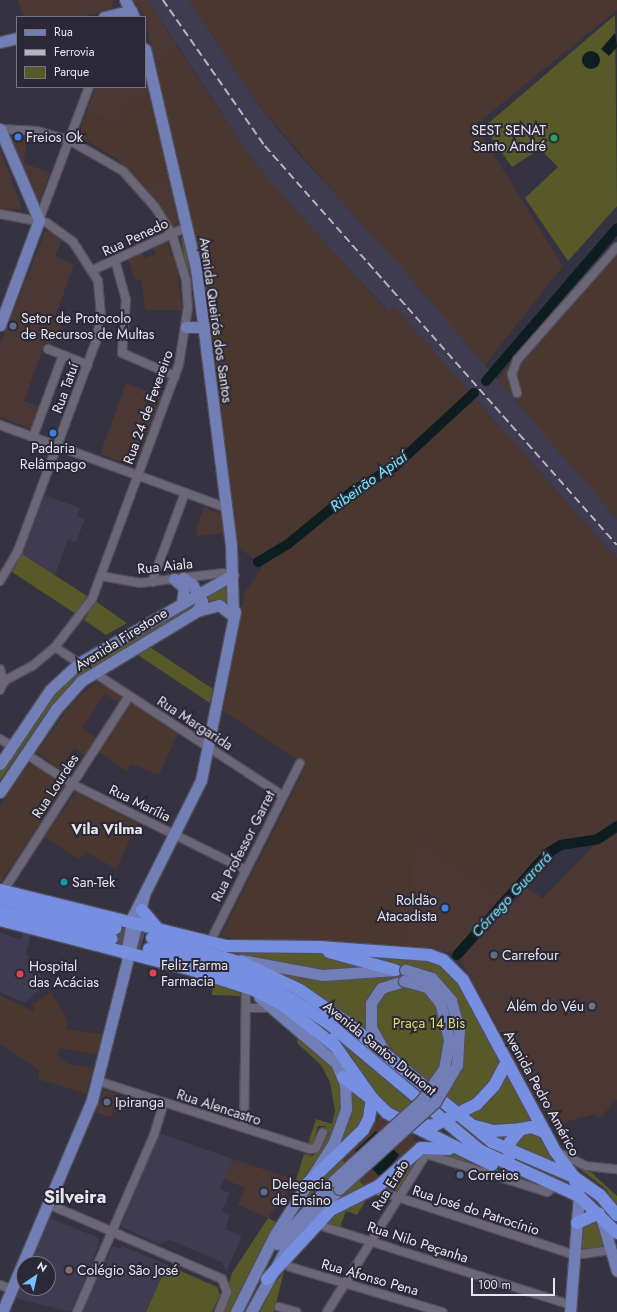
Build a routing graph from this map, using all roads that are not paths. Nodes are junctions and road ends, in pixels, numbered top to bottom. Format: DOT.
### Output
graph roads {
  1 [pos="125,0"];
  2 [pos="132,14"];
  3 [pos="115,16"];
  4 [pos="16,38"];
  5 [pos="0,42"];
  6 [pos="146,53"];
  7 [pos="89,88"];
  8 [pos="0,129"];
  9 [pos="69,140"];
  10 [pos="0,214"];
  11 [pos="39,220"];
  12 [pos="187,227"];
  13 [pos="172,234"];
  14 [pos="617,247"];
  15 [pos="116,260"];
  16 [pos="93,270"];
  17 [pos="0,325"];
  18 [pos="204,326"];
  19 [pos="186,327"];
  20 [pos="48,349"];
  21 [pos="63,355"];
  22 [pos="88,365"];
  23 [pos="175,376"];
  24 [pos="517,393"];
  25 [pos="0,424"];
  26 [pos="33,437"];
  27 [pos="57,446"];
  28 [pos="138,476"];
  29 [pos="185,493"];
  30 [pos="227,508"];
  31 [pos="232,575"];
  32 [pos="101,576"];
  33 [pos="178,578"];
  34 [pos="0,581"];
  35 [pos="152,582"];
  36 [pos="198,593"];
  37 [pos="182,603"];
  38 [pos="197,611"];
  39 [pos="233,616"];
  40 [pos="55,646"];
  41 [pos="80,663"];
  42 [pos="0,670"];
  43 [pos="93,672"];
  44 [pos="2,682"];
  45 [pos="0,690"];
  46 [pos="129,696"];
  47 [pos="0,739"];
  48 [pos="12,746"];
  49 [pos="209,748"];
  50 [pos="26,754"];
  51 [pos="300,763"];
  52 [pos="0,764"];
  53 [pos="72,784"];
  54 [pos="0,792"];
  55 [pos="283,796"];
  56 [pos="175,835"];
  57 [pos="246,870"];
  58 [pos="1,893"];
  59 [pos="144,895"];
  60 [pos="142,910"];
  61 [pos="0,911"];
  62 [pos="0,920"];
  63 [pos="134,924"];
  64 [pos="111,933"];
  65 [pos="154,939"];
  66 [pos="210,942"];
  67 [pos="302,948"];
  68 [pos="127,955"];
  69 [pos="226,958"];
  70 [pos="154,960"];
  71 [pos="450,964"];
  72 [pos="402,974"];
  73 [pos="243,988"];
  74 [pos="247,1008"];
  75 [pos="275,1008"];
  76 [pos="306,1008"];
  77 [pos="335,1046"];
  78 [pos="388,1056"];
  79 [pos="507,1062"];
  80 [pos="343,1077"];
  81 [pos="98,1081"];
  82 [pos="372,1098"];
  83 [pos="164,1102"];
  84 [pos="457,1114"];
  85 [pos="445,1120"];
  86 [pos="470,1125"];
  87 [pos="410,1126"];
  88 [pos="244,1128"];
  89 [pos="521,1129"];
  90 [pos="323,1132"];
  91 [pos="544,1132"];
  92 [pos="460,1151"];
  93 [pos="508,1151"];
  94 [pos="555,1151"];
  95 [pos="617,1169"];
  96 [pos="516,1170"];
  97 [pos="574,1177"];
  98 [pos="307,1184"];
  99 [pos="336,1185"];
  100 [pos="557,1185"];
  101 [pos="370,1188"];
  102 [pos="579,1196"];
  103 [pos="397,1198"];
  104 [pos="48,1204"];
  105 [pos="599,1214"];
  106 [pos="617,1215"];
  107 [pos="577,1223"];
  108 [pos="325,1227"];
  109 [pos="112,1232"];
  110 [pos="617,1233"];
  111 [pos="371,1241"];
  112 [pos="611,1250"];
  113 [pos="575,1255"];
  114 [pos="290,1267"];
  115 [pos="617,1271"];
  116 [pos="256,1272"];
  117 [pos="267,1279"];
  118 [pos="345,1283"];
  119 [pos="0,1284"];
  120 [pos="11,1289"];
  121 [pos="279,1307"];
  122 [pos="571,1308"];
  123 [pos="2,1312"];
  124 [pos="77,1312"];
  125 [pos="219,1312"];
  126 [pos="236,1312"];
  127 [pos="251,1312"];
  128 [pos="296,1312"];
  129 [pos="327,1312"];
  130 [pos="442,1312"];
  1 -- 2 [label="main road"];
  2 -- 3 [label="main road"];
  4 -- 5 [label="main road"];
  6 -- 12 [label="main road, Avenida Queirós dos Santos"];
  7 -- 9 [label="street"];
  8 -- 9 [label="street, Rua 24 de Fevereiro"];
  8 -- 11 [label="main road"];
  9 -- 11 [label="street"];
  9 -- 13 [label="street, Rua 24 de Fevereiro"];
  10 -- 11 [label="street"];
  11 -- 16 [label="street, Rua Tatuí"];
  11 -- 17 [label="main road"];
  12 -- 13 [label="street, Rua Penedo"];
  12 -- 18 [label="main road, Avenida Queirós dos Santos"];
  13 -- 15 [label="street, Rua Penedo"];
  13 -- 19 [label="street, Rua 24 de Fevereiro"];
  14 -- 24 [label="street"];
  15 -- 16 [label="street, Rua Penedo"];
  15 -- 23 [label="street"];
  16 -- 22 [label="street, Rua Tatuí"];
  18 -- 19 [label="main road"];
  18 -- 30 [label="main road, Avenida Queirós dos Santos"];
  19 -- 23 [label="street, Rua 24 de Fevereiro"];
  20 -- 21 [label="street"];
  21 -- 22 [label="street"];
  21 -- 26 [label="street"];
  22 -- 27 [label="street, Rua Tatuí"];
  23 -- 28 [label="street, Rua 24 de Fevereiro"];
  25 -- 26 [label="street"];
  26 -- 27 [label="street"];
  27 -- 28 [label="street"];
  27 -- 34 [label="street, Rua Tatuí"];
  28 -- 29 [label="street"];
  28 -- 32 [label="street, Rua 24 de Fevereiro"];
  29 -- 30 [label="street"];
  29 -- 35 [label="street"];
  30 -- 31 [label="main road, Avenida Queirós dos Santos"];
  31 -- 33 [label="street, Rua Aiala"];
  31 -- 36 [label="main road, Avenida Firestone"];
  31 -- 39 [label="main road, Avenida Queirós dos Santos"];
  32 -- 35 [label="street, Rua Aiala"];
  32 -- 40 [label="street, Rua 24 de Fevereiro"];
  33 -- 35 [label="street, Rua Aiala"];
  33 -- 36 [label="main road"];
  33 -- 37 [label="main road"];
  36 -- 37 [label="main road, Avenida Firestone"];
  36 -- 38 [label="main road"];
  37 -- 41 [label="main road, Avenida Firestone"];
  38 -- 39 [label="main road, Avenida Firestone"];
  38 -- 43 [label="main road, Avenida Firestone"];
  39 -- 49 [label="main road, Avenida Queirós dos Santos"];
  40 -- 41 [label="street"];
  40 -- 44 [label="street, Rua 24 de Fevereiro"];
  41 -- 48 [label="main road, Avenida Firestone"];
  42 -- 44 [label="street"];
  43 -- 46 [label="street, Rua Margarida"];
  43 -- 50 [label="main road, Avenida Firestone"];
  44 -- 45 [label="street"];
  46 -- 49 [label="street, Rua Margarida"];
  46 -- 53 [label="street, Rua Lourdes"];
  47 -- 48 [label="street"];
  48 -- 52 [label="main road, Avenida Firestone"];
  49 -- 55 [label="street, Rua Margarida"];
  49 -- 56 [label="main road, Avenida Queirós dos Santos"];
  50 -- 53 [label="street, Rua Marília"];
  50 -- 54 [label="main road, Avenida Firestone"];
  51 -- 55 [label="street, Rua Professor Garret"];
  53 -- 56 [label="street, Rua Marília"];
  53 -- 58 [label="street, Rua Lourdes"];
  55 -- 57 [label="street, Rua Professor Garret"];
  56 -- 57 [label="street, Rua Marília"];
  56 -- 59 [label="main road, Avenida Queirós dos Santos"];
  57 -- 66 [label="street, Rua Professor Garret"];
  58 -- 64 [label="highway, Avenida Santos Dumont"];
  59 -- 60 [label="main road, Avenida Queirós dos Santos"];
  59 -- 63 [label="main road, Avenida Queirós dos Santos"];
  60 -- 63 [label="main road, Avenida Queirós dos Santos"];
  60 -- 65 [label="highway"];
  61 -- 64 [label="highway, Avenida Santos Dumont"];
  62 -- 64 [label="highway, Avenida Santos Dumont"];
  63 -- 64 [label="highway, Avenida Santos Dumont"];
  63 -- 65 [label="highway, Avenida Santos Dumont"];
  63 -- 68 [label="main road, Avenida Queirós dos Santos"];
  64 -- 68 [label="highway, Avenida Santos Dumont"];
  65 -- 66 [label="highway, Avenida Santos Dumont"];
  65 -- 69 [label="highway, Avenida Santos Dumont"];
  65 -- 70 [label="highway"];
  65 -- 76 [label="highway, Avenida Santos Dumont"];
  66 -- 67 [label="highway, Avenida Santos Dumont"];
  67 -- 71 [label="highway, Avenida Santos Dumont"];
  67 -- 72 [label="highway"];
  68 -- 70 [label="highway, Avenida Santos Dumont"];
  68 -- 81 [label="main road, Avenida Queirós dos Santos"];
  69 -- 72 [label="main road"];
  69 -- 78 [label="highway, Avenida Santos Dumont"];
  70 -- 73 [label="highway, Avenida Santos Dumont"];
  71 -- 79 [label="highway, Avenida Pedro Américo"];
  72 -- 78 [label="main road"];
  72 -- 99 [label="main road, bridge"];
  73 -- 74 [label="street"];
  73 -- 75 [label="main road"];
  73 -- 77 [label="highway, Avenida Santos Dumont"];
  74 -- 75 [label="street"];
  74 -- 88 [label="street"];
  75 -- 80 [label="main road"];
  76 -- 77 [label="highway"];
  76 -- 85 [label="highway, Avenida Santos Dumont"];
  77 -- 82 [label="highway"];
  78 -- 84 [label="highway, Avenida Santos Dumont"];
  79 -- 84 [label="highway"];
  79 -- 91 [label="highway, Avenida Pedro Américo"];
  80 -- 82 [label="highway"];
  80 -- 98 [label="main road"];
  81 -- 83 [label="street, Rua Alencastro"];
  81 -- 104 [label="main road, Avenida Queirós dos Santos"];
  82 -- 87 [label="highway"];
  82 -- 98 [label="highway"];
  83 -- 88 [label="street, Rua Alencastro"];
  83 -- 109 [label="street"];
  84 -- 85 [label="highway"];
  84 -- 86 [label="highway, Avenida Santos Dumont"];
  85 -- 87 [label="highway"];
  85 -- 96 [label="highway, Avenida Santos Dumont"];
  86 -- 89 [label="highway"];
  86 -- 93 [label="highway, Avenida Santos Dumont"];
  87 -- 92 [label="highway"];
  88 -- 90 [label="street, Rua Alencastro"];
  89 -- 91 [label="highway"];
  89 -- 93 [label="highway"];
  91 -- 94 [label="highway, Avenida Pedro Américo"];
  92 -- 96 [label="highway"];
  92 -- 101 [label="highway"];
  93 -- 96 [label="highway"];
  93 -- 97 [label="highway, Avenida Santos Dumont"];
  94 -- 95 [label="street"];
  94 -- 97 [label="highway, Avenida Pedro Américo"];
  96 -- 100 [label="highway, Avenida Santos Dumont"];
  97 -- 102 [label="highway, Avenida Pedro Américo"];
  97 -- 106 [label="highway"];
  98 -- 116 [label="main road"];
  99 -- 116 [label="main road"];
  99 -- 117 [label="main road"];
  100 -- 102 [label="highway, Avenida Santos Dumont"];
  100 -- 103 [label="street, Rua Erato"];
  101 -- 103 [label="street, Rua José do Patrocínio"];
  101 -- 117 [label="highway"];
  102 -- 105 [label="highway, Avenida Santos Dumont"];
  102 -- 107 [label="main road"];
  103 -- 111 [label="street, Rua Erato"];
  103 -- 113 [label="street, Rua José do Patrocínio"];
  104 -- 109 [label="street"];
  104 -- 120 [label="main road, Avenida Queirós dos Santos"];
  105 -- 107 [label="highway"];
  105 -- 110 [label="highway, Avenida Santos Dumont"];
  105 -- 112 [label="main road"];
  107 -- 113 [label="main road"];
  108 -- 111 [label="street, Rua Nilo Peçanha"];
  109 -- 124 [label="street"];
  109 -- 125 [label="street"];
  111 -- 118 [label="street, Rua Erato"];
  111 -- 122 [label="street, Rua Nilo Peçanha"];
  112 -- 113 [label="street"];
  112 -- 115 [label="main road"];
  113 -- 122 [label="main road"];
  114 -- 118 [label="street, Rua Afonso Pena"];
  116 -- 126 [label="main road"];
  117 -- 127 [label="main road"];
  118 -- 129 [label="street, Rua Erato"];
  118 -- 130 [label="street, Rua Afonso Pena"];
  119 -- 120 [label="street"];
  120 -- 123 [label="main road, Avenida Queirós dos Santos"];
  121 -- 128 [label="street"];
}
